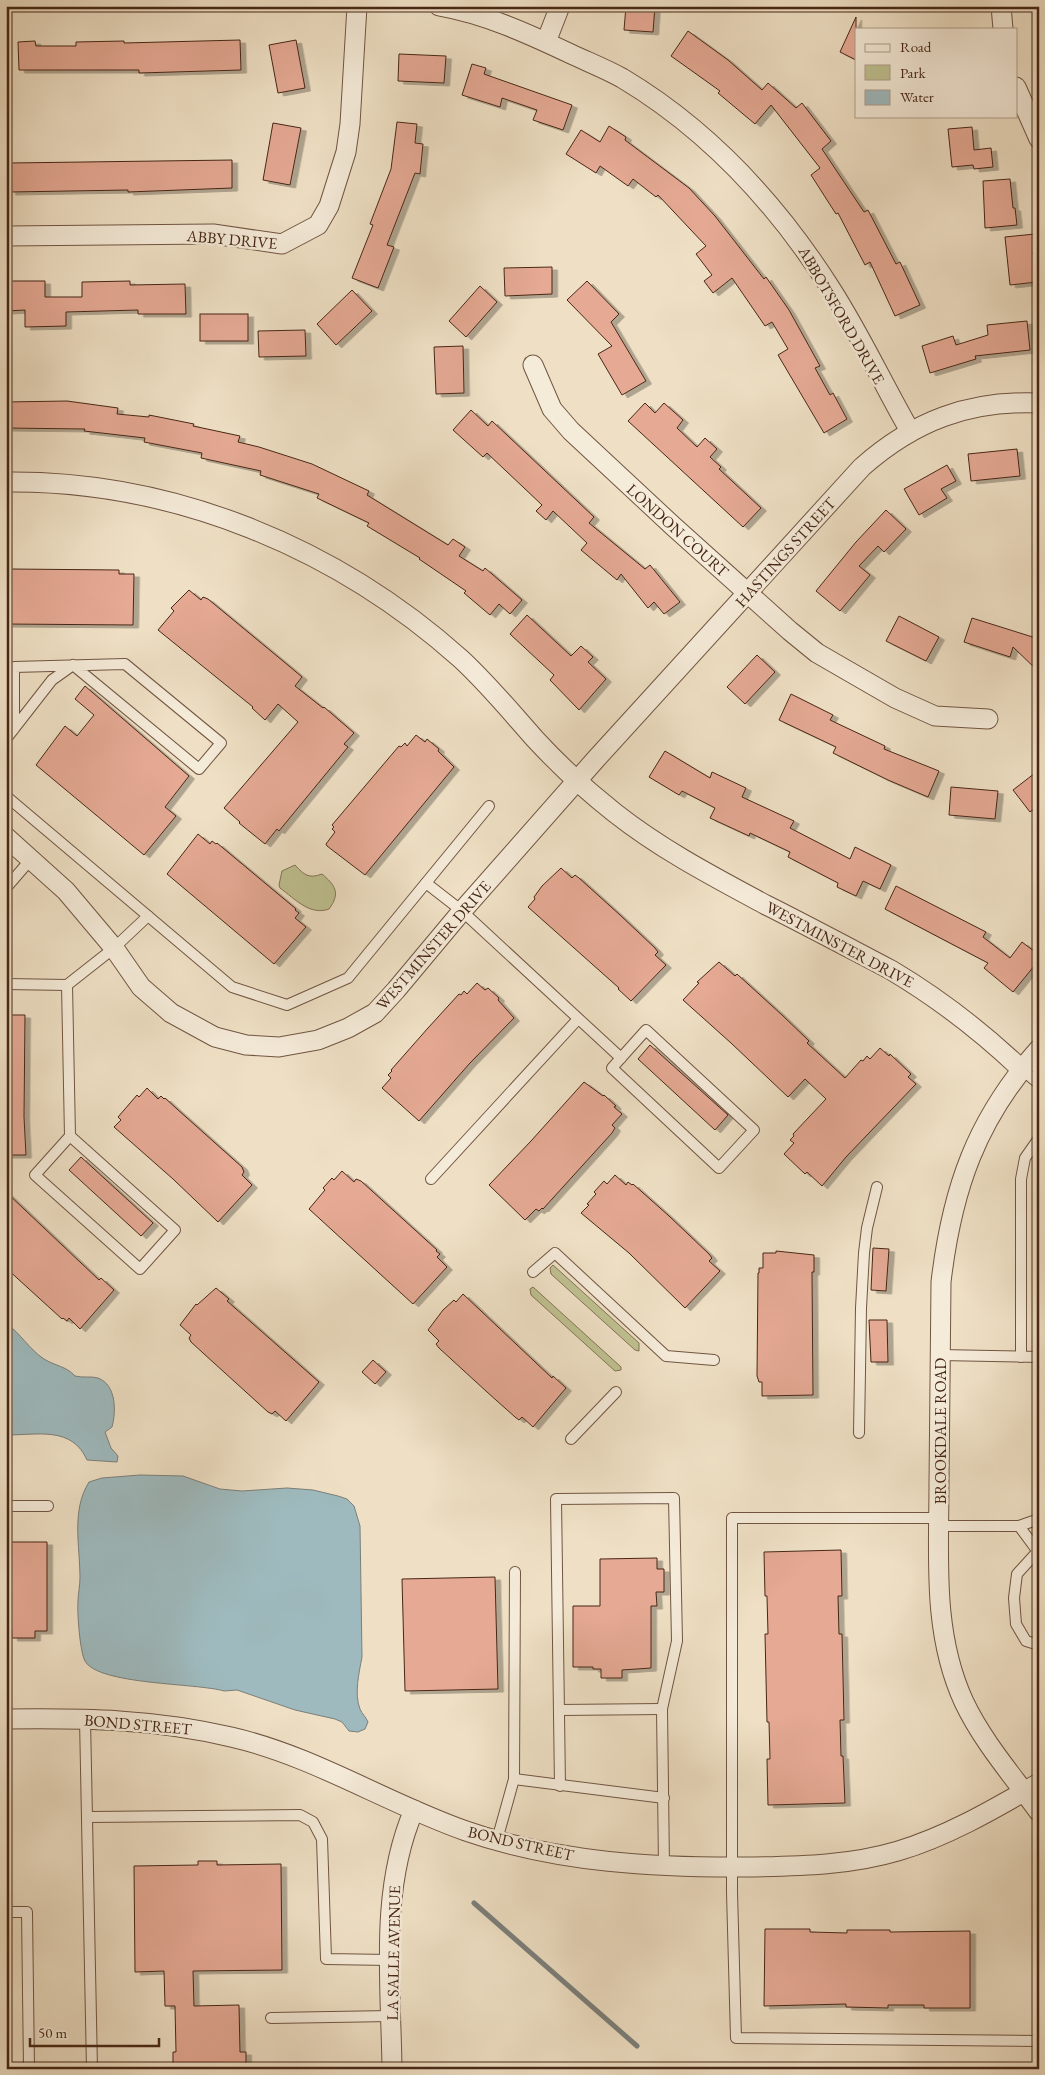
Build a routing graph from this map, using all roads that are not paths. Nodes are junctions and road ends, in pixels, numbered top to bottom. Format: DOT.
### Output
graph roads {
  1 [pos="358,6"];
  2 [pos="439,6"];
  3 [pos="560,6"];
  4 [pos="1001,6"];
  5 [pos="1003,28"];
  6 [pos="546,42"];
  7 [pos="1018,92"];
  8 [pos="1039,139"];
  9 [pos="6,236"];
  10 [pos="533,366"];
  11 [pos="1039,403"];
  12 [pos="910,431"];
  13 [pos="6,482"];
  14 [pos="748,593"];
  15 [pos="73,665"];
  16 [pos="988,719"];
  17 [pos="14,729"];
  18 [pos="6,739"];
  19 [pos="577,781"];
  20 [pos="6,796"];
  21 [pos="489,806"];
  22 [pos="6,837"];
  23 [pos="31,859"];
  24 [pos="426,883"];
  25 [pos="6,888"];
  26 [pos="462,911"];
  27 [pos="148,916"];
  28 [pos="114,948"];
  29 [pos="6,984"];
  30 [pos="67,985"];
  31 [pos="578,1019"];
  32 [pos="1039,1049"];
  33 [pos="621,1058"];
  34 [pos="1021,1069"];
  35 [pos="1039,1084"];
  36 [pos="70,1136"];
  37 [pos="1039,1138"];
  38 [pos="431,1179"];
  39 [pos="877,1186"];
  40 [pos="533,1272"];
  41 [pos="940,1355"];
  42 [pos="1022,1357"];
  43 [pos="1039,1357"];
  44 [pos="714,1360"];
  45 [pos="616,1392"];
  46 [pos="859,1433"];
  47 [pos="571,1439"];
  48 [pos="6,1506"];
  49 [pos="48,1506"];
  50 [pos="1039,1519"];
  51 [pos="939,1522"];
  52 [pos="1019,1526"];
  53 [pos="1038,1553"];
  54 [pos="515,1572"];
  55 [pos="1039,1645"];
  56 [pos="662,1709"];
  57 [pos="559,1710"];
  58 [pos="6,1719"];
  59 [pos="86,1719"];
  60 [pos="514,1779"];
  61 [pos="560,1786"];
  62 [pos="1031,1788"];
  63 [pos="664,1798"];
  64 [pos="414,1810"];
  65 [pos="1039,1812"];
  66 [pos="87,1817"];
  67 [pos="497,1840"];
  68 [pos="664,1866"];
  69 [pos="733,1867"];
  70 [pos="6,1912"];
  71 [pos="390,1960"];
  72 [pos="391,2016"];
  73 [pos="271,2018"];
  74 [pos="1039,2041"];
  75 [pos="29,2069"];
  76 [pos="92,2069"];
  77 [pos="392,2069"];
  1 -- 9 [label="street, ABBY DRIVE"];
  2 -- 6 [label="street, ABBOTSFORD DRIVE"];
  3 -- 6 [label="street"];
  4 -- 5 [label="street"];
  6 -- 12 [label="street, ABBOTSFORD DRIVE"];
  7 -- 8 [label="street"];
  10 -- 14 [label="street, LONDON COURT"];
  11 -- 12 [label="street, HASTINGS STREET"];
  12 -- 14 [label="street, HASTINGS STREET"];
  13 -- 19 [label="street, WESTMINSTER DRIVE"];
  14 -- 16 [label="street, LONDON COURT"];
  14 -- 19 [label="street, HASTINGS STREET"];
  15 -- 15 [label="lane"];
  15 -- 17 [label="lane"];
  15 -- 17 [label="lane"];
  17 -- 18 [label="lane"];
  19 -- 26 [label="street, WESTMINSTER DRIVE"];
  19 -- 34 [label="street, WESTMINSTER DRIVE"];
  20 -- 27 [label="lane"];
  21 -- 24 [label="lane"];
  22 -- 23 [label="street, WESTMINSTER DRIVE"];
  23 -- 25 [label="lane"];
  23 -- 28 [label="street, WESTMINSTER DRIVE"];
  24 -- 26 [label="lane"];
  24 -- 27 [label="lane"];
  26 -- 28 [label="street, WESTMINSTER DRIVE"];
  26 -- 31 [label="lane"];
  27 -- 28 [label="lane"];
  28 -- 30 [label="lane"];
  29 -- 30 [label="lane"];
  30 -- 36 [label="lane"];
  31 -- 33 [label="lane"];
  31 -- 38 [label="lane"];
  32 -- 34 [label="street, BROOKDALE ROAD"];
  33 -- 33 [label="lane"];
  34 -- 35 [label="lane"];
  34 -- 41 [label="street, BROOKDALE ROAD"];
  36 -- 36 [label="lane"];
  37 -- 42 [label="lane"];
  39 -- 46 [label="lane"];
  40 -- 44 [label="lane"];
  41 -- 42 [label="lane"];
  41 -- 51 [label="street, BROOKDALE ROAD"];
  42 -- 43 [label="lane"];
  45 -- 47 [label="lane"];
  48 -- 49 [label="lane"];
  50 -- 52 [label="lane"];
  51 -- 52 [label="lane"];
  51 -- 62 [label="street, BROOKDALE ROAD"];
  51 -- 69 [label="lane"];
  52 -- 53 [label="lane"];
  53 -- 55 [label="lane"];
  54 -- 60 [label="lane"];
  56 -- 57 [label="lane"];
  56 -- 57 [label="lane"];
  56 -- 63 [label="lane"];
  57 -- 61 [label="lane"];
  58 -- 59 [label="street, BOND STREET"];
  59 -- 64 [label="street, BOND STREET"];
  59 -- 66 [label="lane"];
  60 -- 61 [label="lane"];
  60 -- 67 [label="lane"];
  61 -- 63 [label="lane"];
  62 -- 65 [label="street, BROOKDALE ROAD"];
  62 -- 69 [label="street, BOND STREET"];
  63 -- 68 [label="lane"];
  64 -- 67 [label="street, BOND STREET"];
  64 -- 71 [label="street, LA SALLE AVENUE"];
  66 -- 71 [label="lane"];
  66 -- 76 [label="lane"];
  67 -- 68 [label="street, BOND STREET"];
  68 -- 69 [label="street, BOND STREET"];
  69 -- 74 [label="lane"];
  70 -- 75 [label="lane"];
  71 -- 72 [label="street, LA SALLE AVENUE"];
  72 -- 73 [label="lane"];
  72 -- 77 [label="street, LA SALLE AVENUE"];
}
